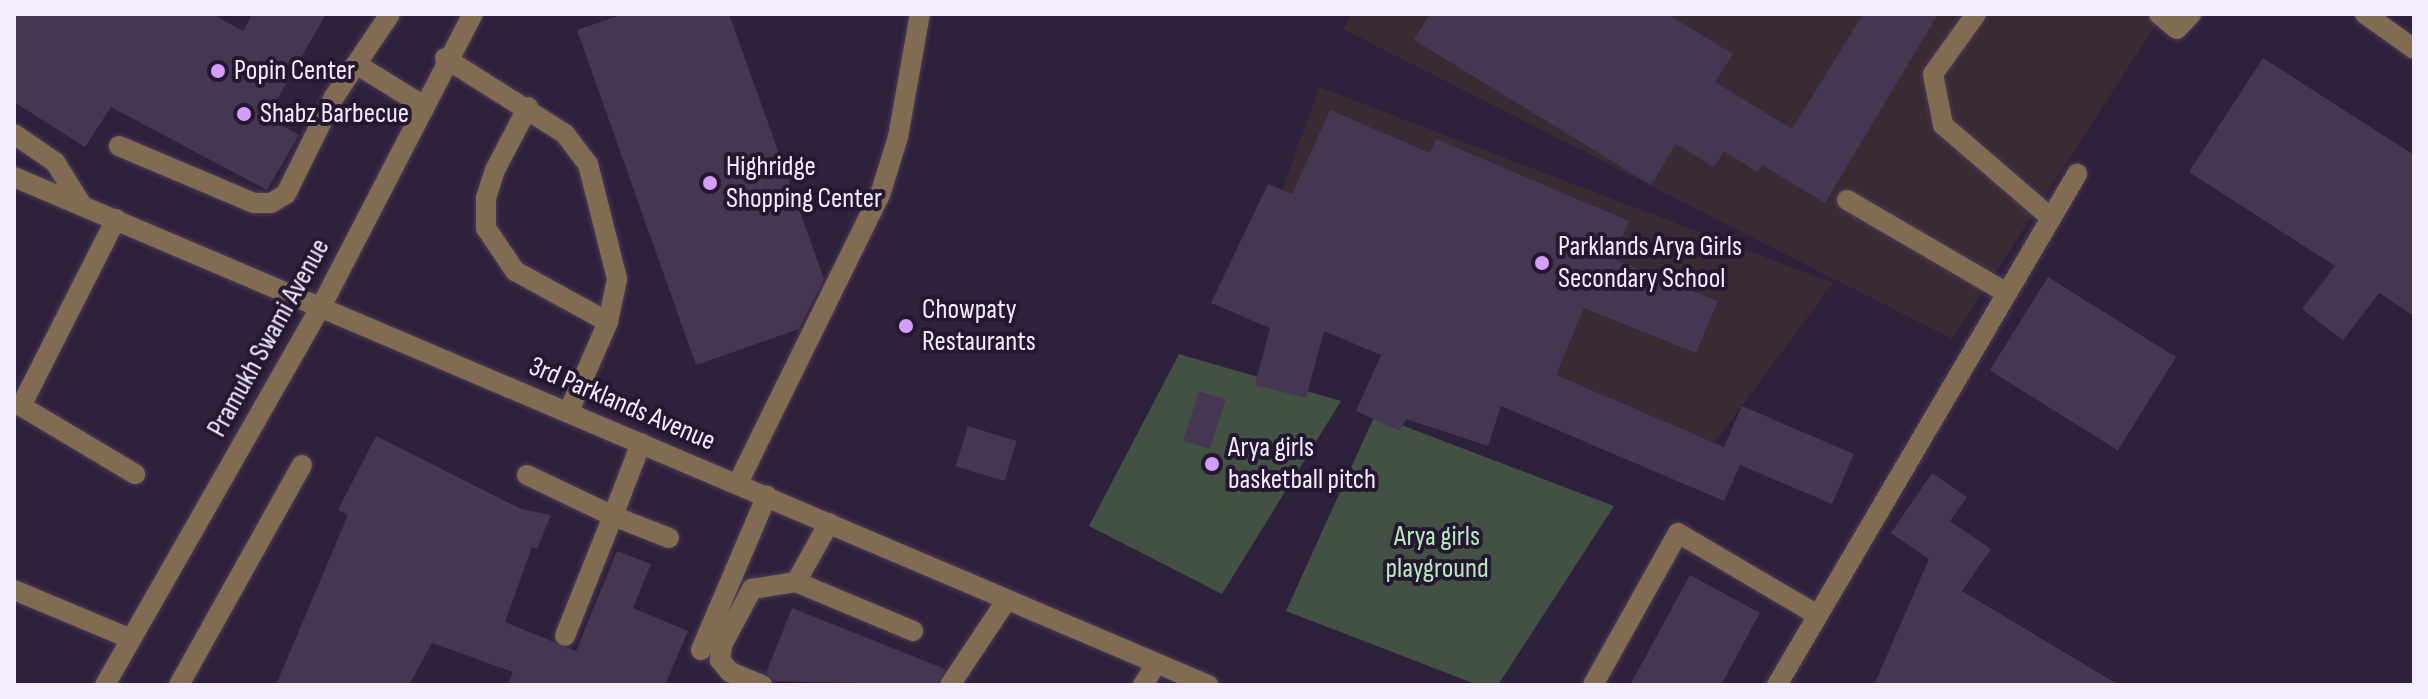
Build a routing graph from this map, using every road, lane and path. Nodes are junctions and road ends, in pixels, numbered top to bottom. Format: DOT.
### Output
graph roads {
  1 [pos="390,14"];
  2 [pos="473,14"];
  3 [pos="920,14"];
  4 [pos="1976,14"];
  5 [pos="2159,14"];
  6 [pos="2191,14"];
  7 [pos="2365,14"];
  8 [pos="2413,47"];
  9 [pos="445,58"];
  10 [pos="356,64"];
  11 [pos="422,105"];
  12 [pos="528,107"];
  13 [pos="14,134"];
  14 [pos="119,146"];
  15 [pos="2077,174"];
  16 [pos="14,177"];
  17 [pos="1847,200"];
  18 [pos="82,205"];
  19 [pos="2051,218"];
  20 [pos="116,219"];
  21 [pos="2007,293"];
  22 [pos="322,305"];
  23 [pos="608,322"];
  24 [pos="568,413"];
  25 [pos="641,443"];
  26 [pos="302,465"];
  27 [pos="135,474"];
  28 [pos="527,475"];
  29 [pos="738,483"];
  30 [pos="767,495"];
  31 [pos="613,516"];
  32 [pos="829,523"];
  33 [pos="669,538"];
  34 [pos="796,582"];
  35 [pos="14,590"];
  36 [pos="1006,601"];
  37 [pos="1817,615"];
  38 [pos="913,631"];
  39 [pos="565,636"];
  40 [pos="131,639"];
  41 [pos="701,650"];
  42 [pos="1156,664"];
  43 [pos="105,685"];
  44 [pos="179,685"];
  45 [pos="762,685"];
  46 [pos="950,685"];
  47 [pos="1143,685"];
  48 [pos="1208,685"];
  49 [pos="1593,685"];
  50 [pos="1777,685"];
  1 -- 10 [label="street"];
  2 -- 9 [label="street, Pramukh Swami Avenue"];
  3 -- 29 [label="street"];
  4 -- 19 [label="street"];
  5 -- 6 [label="street"];
  7 -- 8 [label="street"];
  9 -- 11 [label="street, Pramukh Swami Avenue"];
  9 -- 12 [label="street"];
  10 -- 11 [label="street"];
  10 -- 14 [label="street"];
  11 -- 22 [label="street, Pramukh Swami Avenue"];
  12 -- 23 [label="street"];
  12 -- 23 [label="street"];
  13 -- 18 [label="street"];
  15 -- 19 [label="street"];
  16 -- 18 [label="street, 3rd Parklands Avenue"];
  17 -- 21 [label="street"];
  18 -- 20 [label="street, 3rd Parklands Avenue"];
  19 -- 21 [label="street"];
  20 -- 22 [label="street, 3rd Parklands Avenue"];
  20 -- 27 [label="street"];
  21 -- 37 [label="street"];
  22 -- 24 [label="street, 3rd Parklands Avenue"];
  22 -- 40 [label="street, Pramukh Swami Avenue"];
  23 -- 24 [label="street"];
  24 -- 25 [label="street, 3rd Parklands Avenue"];
  25 -- 29 [label="street, 3rd Parklands Avenue"];
  25 -- 31 [label="street"];
  26 -- 44 [label="street"];
  28 -- 31 [label="street"];
  29 -- 30 [label="street, 3rd Parklands Avenue"];
  30 -- 32 [label="street, 3rd Parklands Avenue"];
  30 -- 41 [label="street"];
  31 -- 33 [label="street"];
  31 -- 39 [label="street"];
  32 -- 34 [label="street"];
  32 -- 36 [label="street, 3rd Parklands Avenue"];
  34 -- 38 [label="street"];
  34 -- 45 [label="street"];
  35 -- 40 [label="street"];
  36 -- 42 [label="street, 3rd Parklands Avenue"];
  36 -- 46 [label="street"];
  37 -- 49 [label="street"];
  37 -- 50 [label="street"];
  40 -- 43 [label="street, Pramukh Swami Avenue"];
  42 -- 47 [label="street"];
  42 -- 48 [label="street, 3rd Parklands Avenue"];
}
